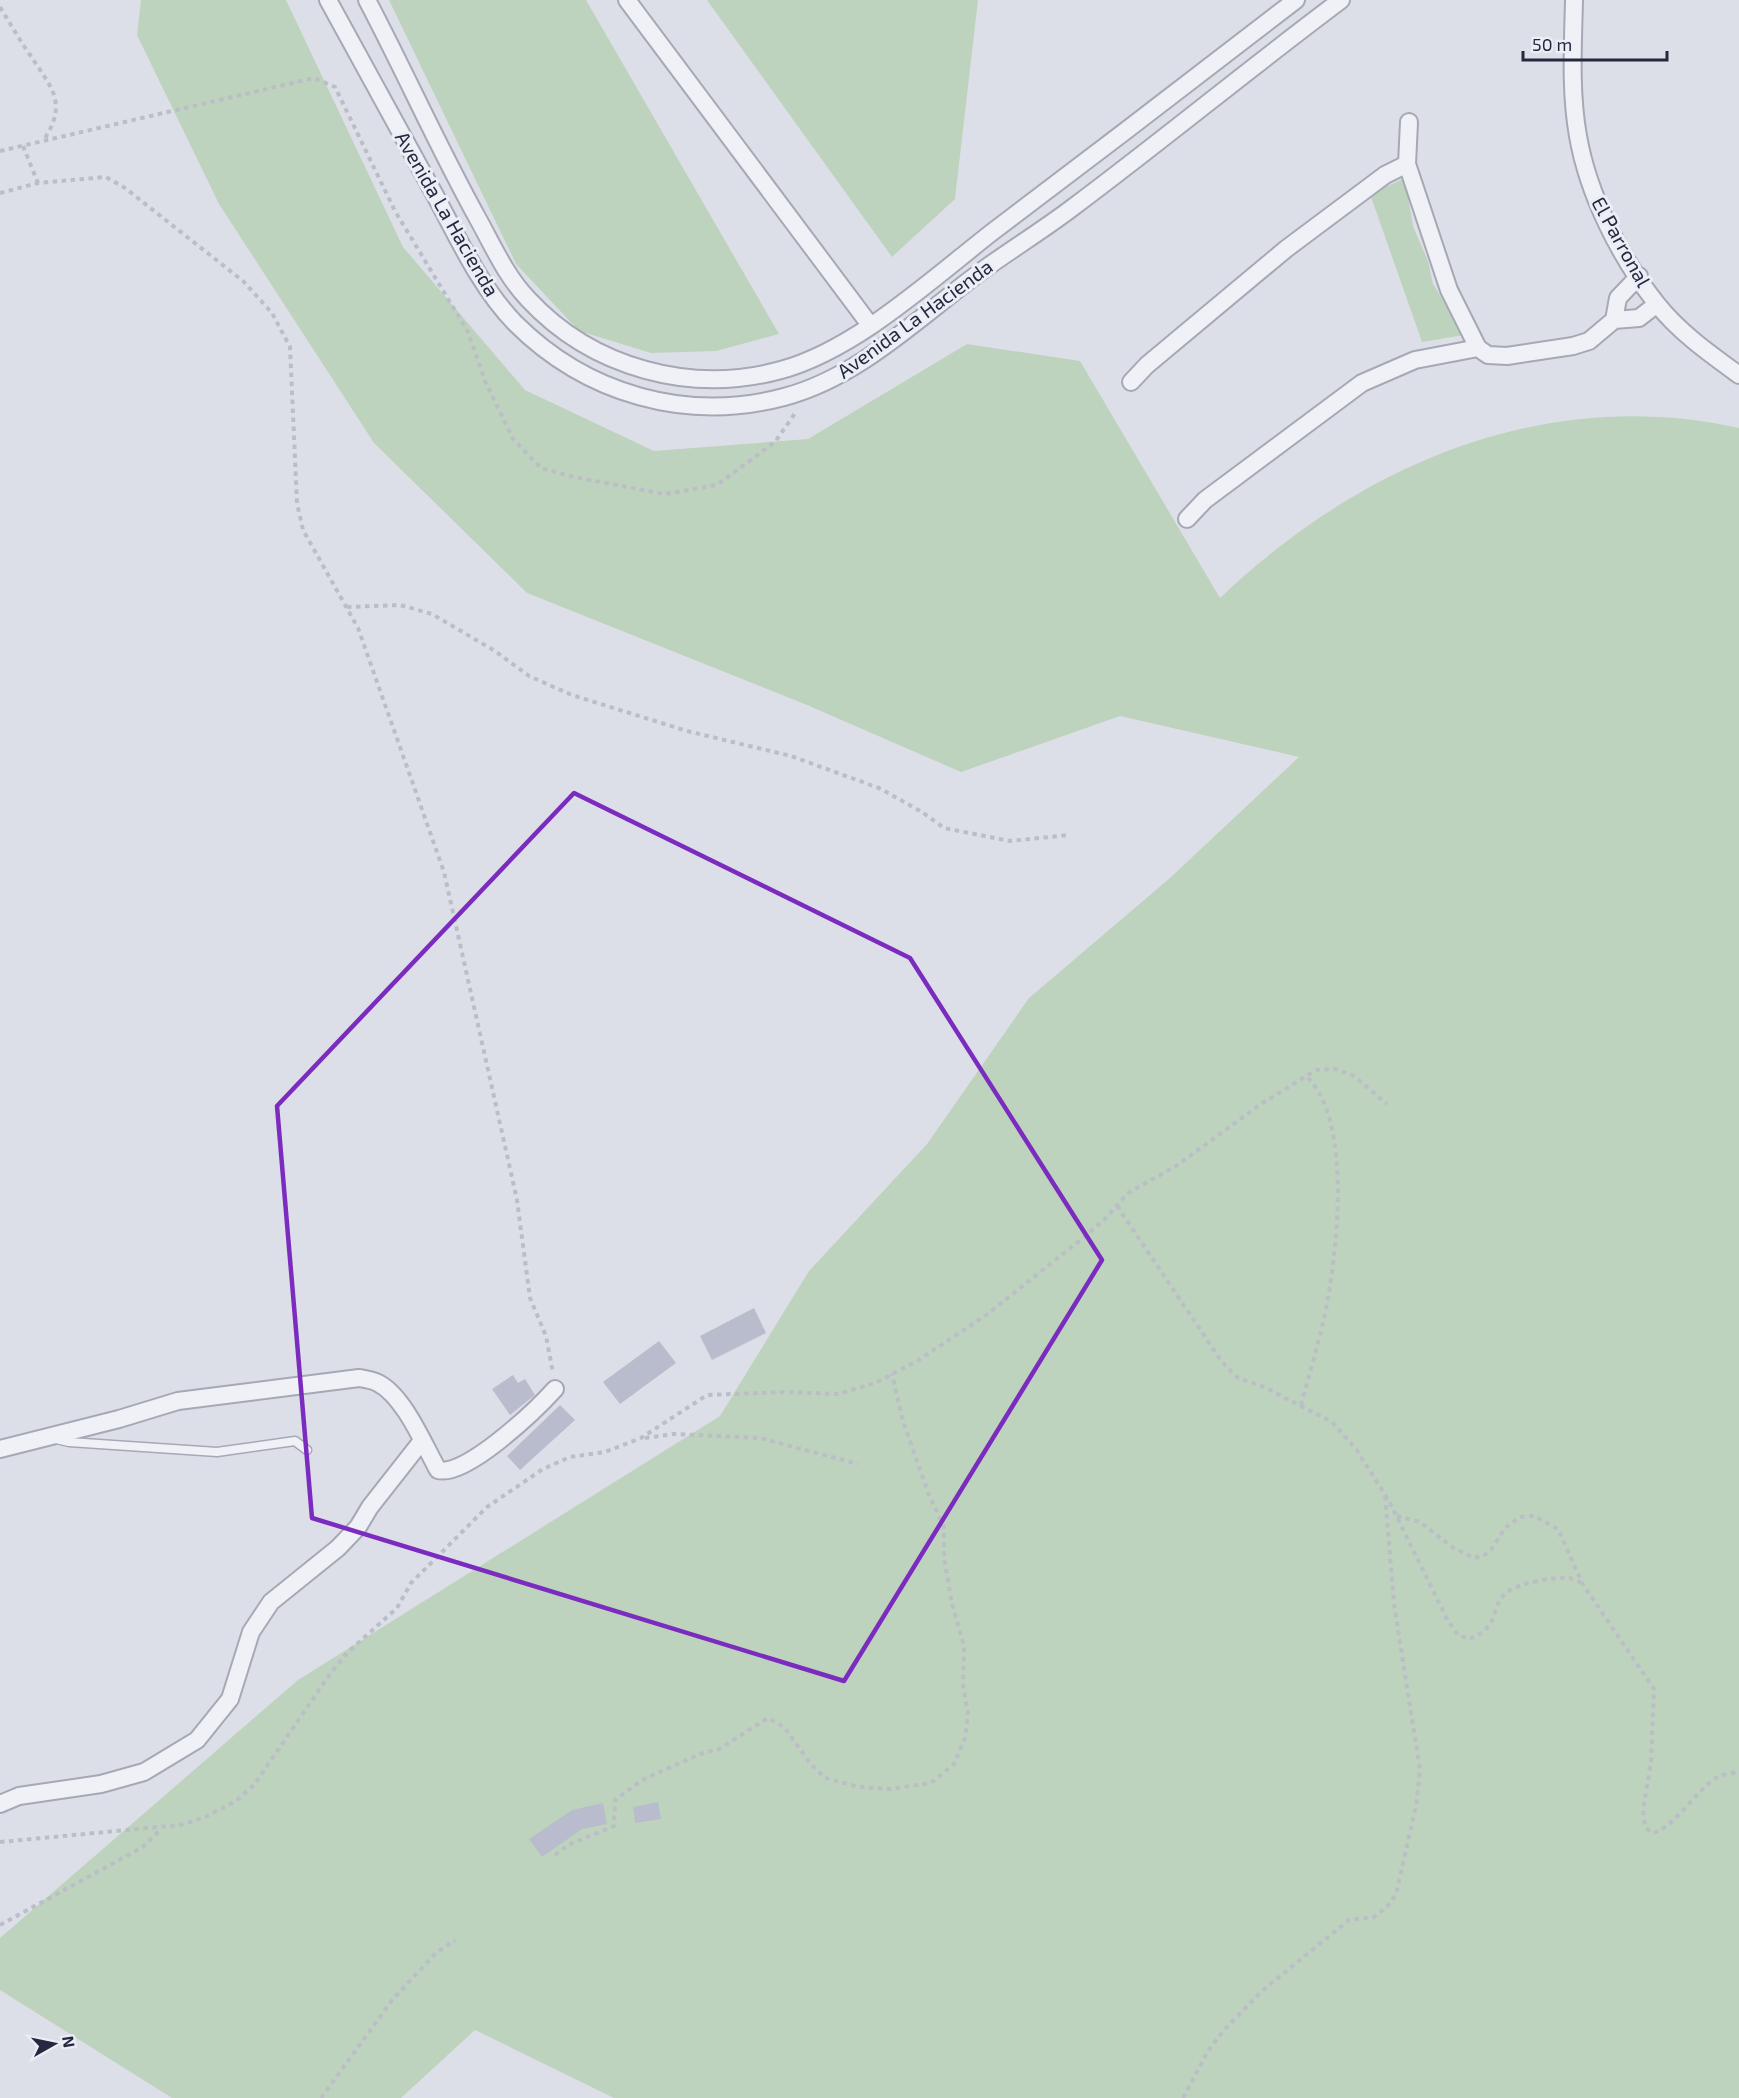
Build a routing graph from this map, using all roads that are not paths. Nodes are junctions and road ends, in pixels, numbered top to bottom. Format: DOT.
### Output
graph roads {
  1 [pos="328,0"];
  2 [pos="367,0"];
  3 [pos="627,0"];
  4 [pos="1296,0"];
  5 [pos="1341,0"];
  6 [pos="1574,0"];
  7 [pos="1409,122"];
  8 [pos="1407,164"];
  9 [pos="1639,276"];
  10 [pos="1657,304"];
  11 [pos="1614,320"];
  12 [pos="870,325"];
  13 [pos="1478,348"];
  14 [pos="1739,375"];
  15 [pos="1131,382"];
  16 [pos="1187,519"];
  17 [pos="555,1389"];
  18 [pos="47,1436"];
  19 [pos="421,1442"];
  20 [pos="0,1449"];
  21 [pos="307,1450"];
  22 [pos="0,1804"];
  1 -- 5 [label="street, Avenida La Hacienda"];
  2 -- 12 [label="street, Avenida La Hacienda"];
  3 -- 12 [label="street"];
  4 -- 12 [label="street, Avenida La Hacienda"];
  6 -- 9 [label="street, El Parronal"];
  7 -- 8 [label="street"];
  8 -- 13 [label="street"];
  8 -- 15 [label="street"];
  9 -- 10 [label="street, El Parronal"];
  9 -- 11 [label="street"];
  10 -- 11 [label="street"];
  10 -- 14 [label="street, El Parronal"];
  11 -- 13 [label="street"];
  13 -- 16 [label="street"];
  17 -- 19 [label="street"];
  18 -- 19 [label="street"];
  18 -- 20 [label="street"];
  18 -- 21 [label="lane"];
  19 -- 22 [label="street"];
}
